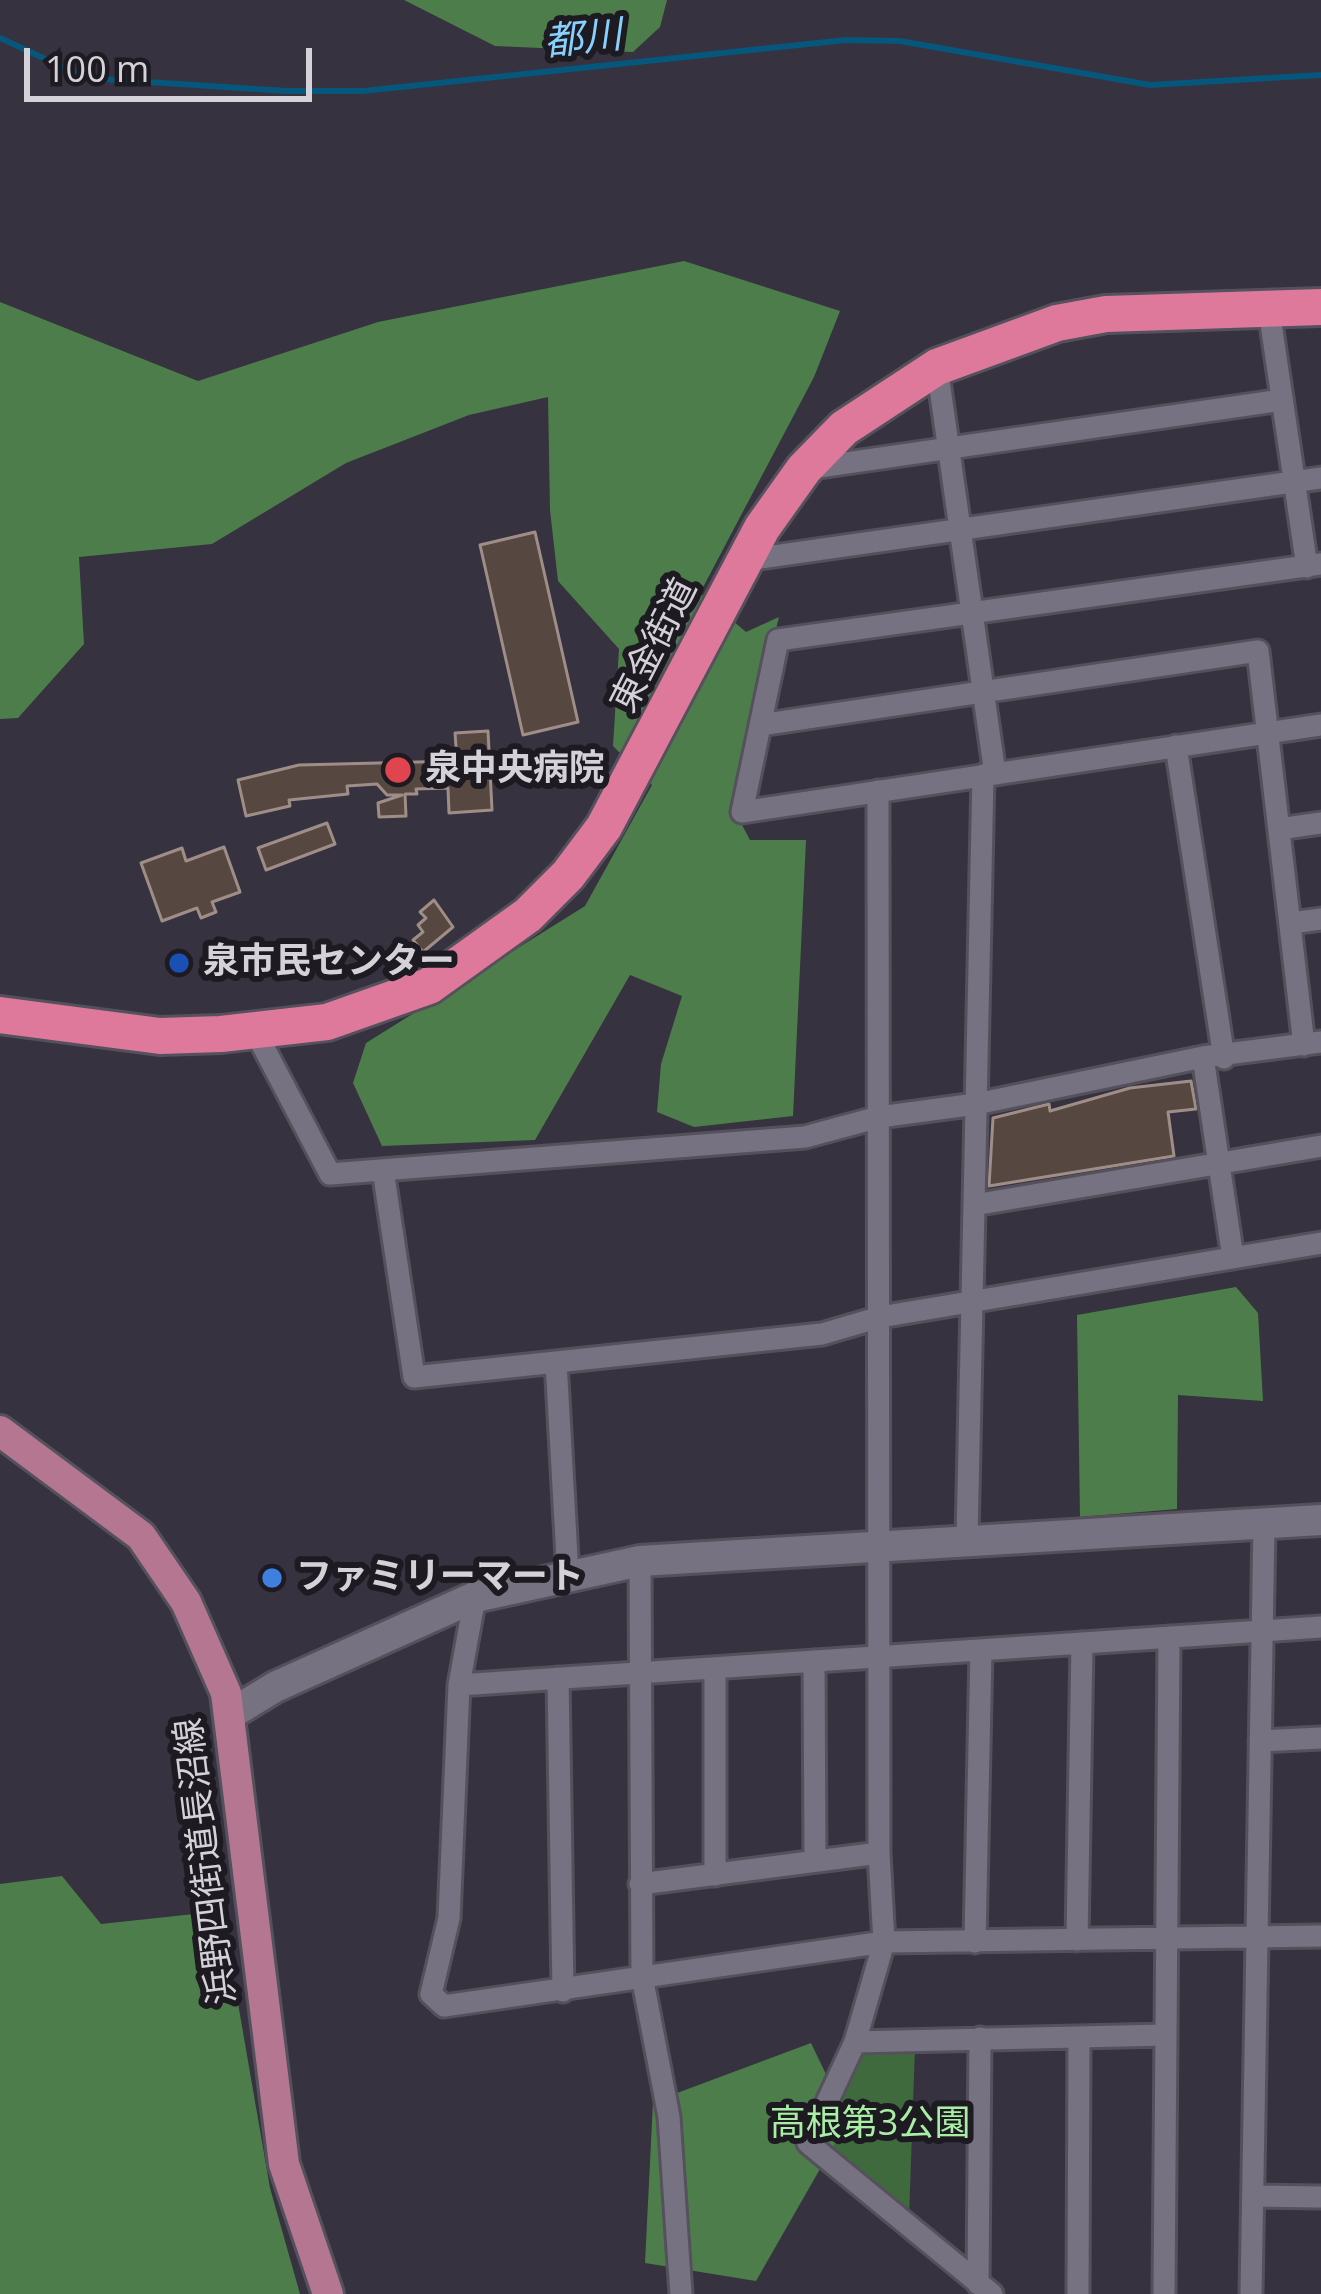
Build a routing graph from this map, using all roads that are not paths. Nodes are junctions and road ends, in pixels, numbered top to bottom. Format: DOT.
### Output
graph roads {
  1 [pos="1321,307"];
  2 [pos="1269,310"];
  3 [pos="937,368"];
  4 [pos="1282,400"];
  5 [pos="949,452"];
  6 [pos="804,469"];
  7 [pos="1321,478"];
  8 [pos="1294,482"];
  9 [pos="961,532"];
  10 [pos="746,560"];
  11 [pos="1314,566"];
  12 [pos="972,611"];
  13 [pos="983,694"];
  14 [pos="760,725"];
  15 [pos="1321,725"];
  16 [pos="1266,733"];
  17 [pos="1176,746"];
  18 [pos="989,775"];
  19 [pos="878,791"];
  20 [pos="1321,823"];
  21 [pos="1279,829"];
  22 [pos="1321,919"];
  23 [pos="1292,923"];
  24 [pos="0,1015"];
  25 [pos="255,1031"];
  26 [pos="1312,1043"];
  27 [pos="1214,1058"];
  28 [pos="976,1104"];
  29 [pos="879,1117"];
  30 [pos="1321,1146"];
  31 [pos="1220,1162"];
  32 [pos="383,1170"];
  33 [pos="974,1205"];
  34 [pos="1321,1243"];
  35 [pos="1233,1258"];
  36 [pos="972,1304"];
  37 [pos="880,1317"];
  38 [pos="556,1362"];
  39 [pos="0,1431"];
  40 [pos="1321,1520"];
  41 [pos="1264,1524"];
  42 [pos="967,1540"];
  43 [pos="882,1549"];
  44 [pos="640,1561"];
  45 [pos="568,1575"];
  46 [pos="475,1597"];
  47 [pos="1321,1627"];
  48 [pos="1263,1631"];
  49 [pos="1169,1637"];
  50 [pos="1082,1643"];
  51 [pos="981,1650"];
  52 [pos="883,1656"];
  53 [pos="814,1661"];
  54 [pos="715,1667"];
  55 [pos="642,1672"];
  56 [pos="558,1678"];
  57 [pos="459,1685"];
  58 [pos="229,1715"];
  59 [pos="1321,1738"];
  60 [pos="1261,1742"];
  61 [pos="879,1853"];
  62 [pos="815,1861"];
  63 [pos="715,1875"];
  64 [pos="640,1884"];
  65 [pos="1257,1936"];
  66 [pos="1321,1936"];
  67 [pos="1077,1940"];
  68 [pos="1166,1940"];
  69 [pos="884,1942"];
  70 [pos="975,1942"];
  71 [pos="642,1976"];
  72 [pos="563,1991"];
  73 [pos="1166,2036"];
  74 [pos="1079,2037"];
  75 [pos="980,2038"];
  76 [pos="855,2042"];
  77 [pos="1253,2196"];
  78 [pos="1321,2197"];
  79 [pos="985,2289"];
  80 [pos="328,2294"];
  81 [pos="680,2294"];
  82 [pos="1078,2294"];
  83 [pos="1164,2294"];
  84 [pos="1251,2294"];
  1 -- 2 [label="highway, 東金街道"];
  2 -- 3 [label="highway, 東金街道"];
  2 -- 4 [label="street"];
  3 -- 5 [label="street"];
  3 -- 6 [label="highway, 東金街道"];
  4 -- 5 [label="street"];
  4 -- 8 [label="street"];
  5 -- 6 [label="street"];
  5 -- 9 [label="street"];
  6 -- 10 [label="highway, 東金街道"];
  7 -- 8 [label="street"];
  8 -- 9 [label="street"];
  8 -- 11 [label="street"];
  9 -- 10 [label="street"];
  9 -- 12 [label="street"];
  10 -- 25 [label="highway, 東金街道"];
  11 -- 12 [label="street"];
  12 -- 13 [label="street"];
  12 -- 14 [label="street"];
  13 -- 14 [label="street"];
  13 -- 16 [label="street"];
  13 -- 18 [label="street"];
  14 -- 19 [label="street"];
  15 -- 16 [label="street"];
  16 -- 17 [label="street"];
  16 -- 21 [label="street"];
  17 -- 18 [label="street"];
  17 -- 27 [label="street"];
  18 -- 19 [label="street"];
  18 -- 28 [label="street"];
  19 -- 29 [label="street"];
  20 -- 21 [label="street"];
  21 -- 23 [label="street"];
  22 -- 23 [label="street"];
  23 -- 26 [label="street"];
  24 -- 25 [label="highway, 東金街道"];
  25 -- 32 [label="street"];
  26 -- 27 [label="street"];
  27 -- 28 [label="street"];
  27 -- 31 [label="street"];
  28 -- 29 [label="street"];
  28 -- 33 [label="street"];
  29 -- 32 [label="street"];
  29 -- 37 [label="street"];
  30 -- 31 [label="street"];
  31 -- 33 [label="street"];
  31 -- 35 [label="street"];
  32 -- 38 [label="street"];
  33 -- 36 [label="street"];
  34 -- 35 [label="street"];
  35 -- 36 [label="street"];
  36 -- 37 [label="street"];
  36 -- 42 [label="street"];
  37 -- 38 [label="street"];
  37 -- 43 [label="street"];
  38 -- 45 [label="street"];
  39 -- 58 [label="main road, 浜野四街道長沼線"];
  40 -- 41 [label="street"];
  41 -- 42 [label="street"];
  41 -- 48 [label="street"];
  42 -- 43 [label="street"];
  43 -- 44 [label="street"];
  43 -- 52 [label="street"];
  44 -- 45 [label="street"];
  44 -- 55 [label="street"];
  45 -- 46 [label="street"];
  46 -- 57 [label="street"];
  46 -- 58 [label="street"];
  47 -- 48 [label="street"];
  48 -- 49 [label="street"];
  48 -- 60 [label="street"];
  49 -- 50 [label="street"];
  49 -- 68 [label="street"];
  50 -- 51 [label="street"];
  50 -- 67 [label="street"];
  51 -- 52 [label="street"];
  51 -- 70 [label="street"];
  52 -- 53 [label="street"];
  52 -- 61 [label="street"];
  53 -- 54 [label="street"];
  53 -- 62 [label="street"];
  54 -- 55 [label="street"];
  54 -- 63 [label="street"];
  55 -- 56 [label="street"];
  55 -- 64 [label="street"];
  56 -- 57 [label="street"];
  56 -- 72 [label="street"];
  57 -- 72 [label="street"];
  58 -- 80 [label="main road, 浜野四街道長沼線"];
  59 -- 60 [label="street"];
  60 -- 65 [label="street"];
  61 -- 62 [label="street"];
  61 -- 69 [label="street"];
  62 -- 63 [label="street"];
  63 -- 64 [label="street"];
  64 -- 71 [label="street"];
  65 -- 66 [label="street"];
  65 -- 68 [label="street"];
  65 -- 77 [label="street"];
  67 -- 68 [label="street"];
  67 -- 70 [label="street"];
  68 -- 73 [label="street"];
  69 -- 70 [label="street"];
  69 -- 71 [label="street"];
  69 -- 76 [label="street"];
  71 -- 72 [label="street"];
  71 -- 81 [label="street"];
  73 -- 74 [label="street"];
  73 -- 83 [label="street"];
  74 -- 75 [label="street"];
  74 -- 82 [label="street"];
  75 -- 76 [label="street"];
  75 -- 79 [label="street"];
  76 -- 79 [label="street"];
  77 -- 78 [label="street"];
  77 -- 84 [label="street"];
}
